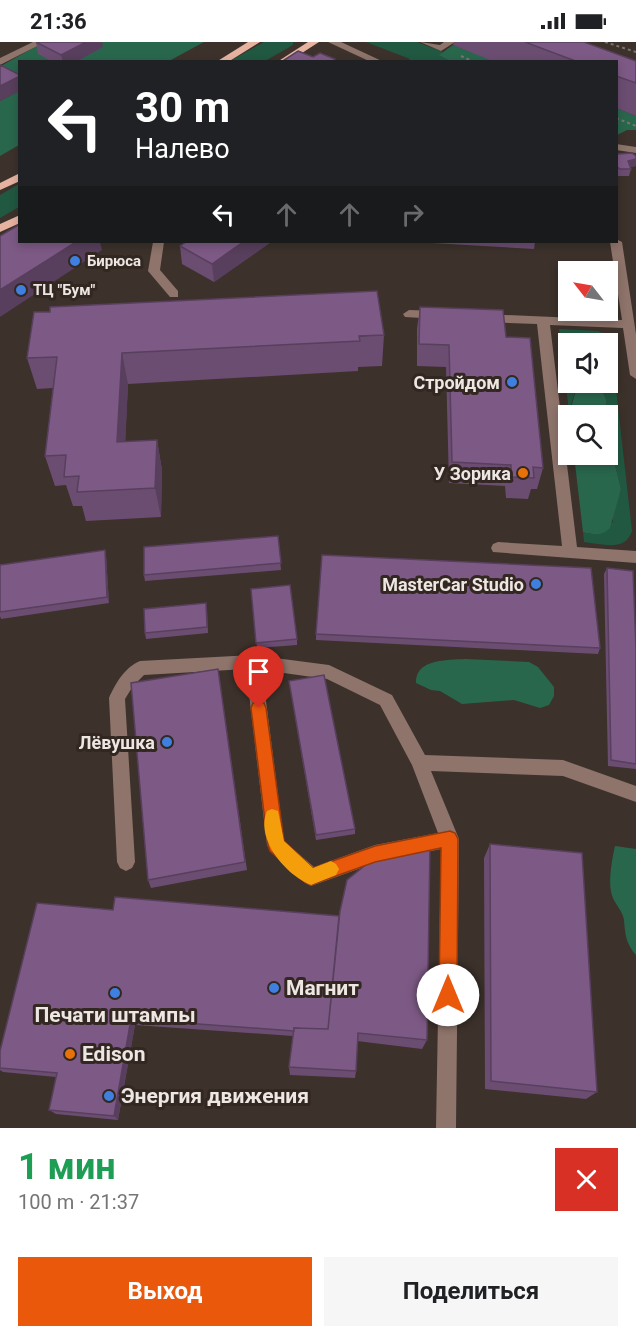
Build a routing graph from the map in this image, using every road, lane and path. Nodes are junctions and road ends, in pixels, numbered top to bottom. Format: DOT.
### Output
graph roads {
  1 [pos="40,42"];
  2 [pos="255,42"];
  3 [pos="314,42"];
  4 [pos="425,42"];
  5 [pos="450,42"];
  6 [pos="605,42"];
  7 [pos="339,43"];
  8 [pos="636,52"];
  9 [pos="224,60"];
  10 [pos="284,60"];
  11 [pos="376,60"];
  12 [pos="0,62"];
  13 [pos="618,119"];
  14 [pos="636,126"];
  15 [pos="618,147"];
  16 [pos="636,150"];
  17 [pos="18,177"];
  18 [pos="0,187"];
  19 [pos="18,219"];
  20 [pos="0,229"];
  21 [pos="158,243"];
  22 [pos="616,243"];
  23 [pos="174,294"];
  24 [pos="409,314"];
  25 [pos="454,316"];
  26 [pos="476,317"];
  27 [pos="543,320"];
  28 [pos="628,324"];
  29 [pos="636,375"];
  30 [pos="498,548"];
  31 [pos="570,552"];
  32 [pos="636,556"];
  33 [pos="253,663"];
  34 [pos="420,763"];
  35 [pos="636,794"];
  36 [pos="450,839"];
  37 [pos="126,862"];
  38 [pos="446,1128"];
  1 -- 12 [label="street"];
  2 -- 9 [label="main road"];
  3 -- 10 [label="main road"];
  4 -- 5 [label="street"];
  6 -- 8 [label="path"];
  7 -- 11 [label="street"];
  13 -- 14 [label="path"];
  15 -- 16 [label="street"];
  17 -- 18 [label="main road"];
  19 -- 20 [label="main road"];
  21 -- 23 [label="street"];
  22 -- 28 [label="street"];
  24 -- 25 [label="street"];
  26 -- 27 [label="street"];
  27 -- 28 [label="street"];
  27 -- 31 [label="street"];
  28 -- 29 [label="street"];
  30 -- 31 [label="street"];
  31 -- 32 [label="street"];
  33 -- 34 [label="street"];
  33 -- 36 [label="street"];
  33 -- 37 [label="street"];
  34 -- 35 [label="street"];
  34 -- 36 [label="street"];
  36 -- 38 [label="street"];
}
